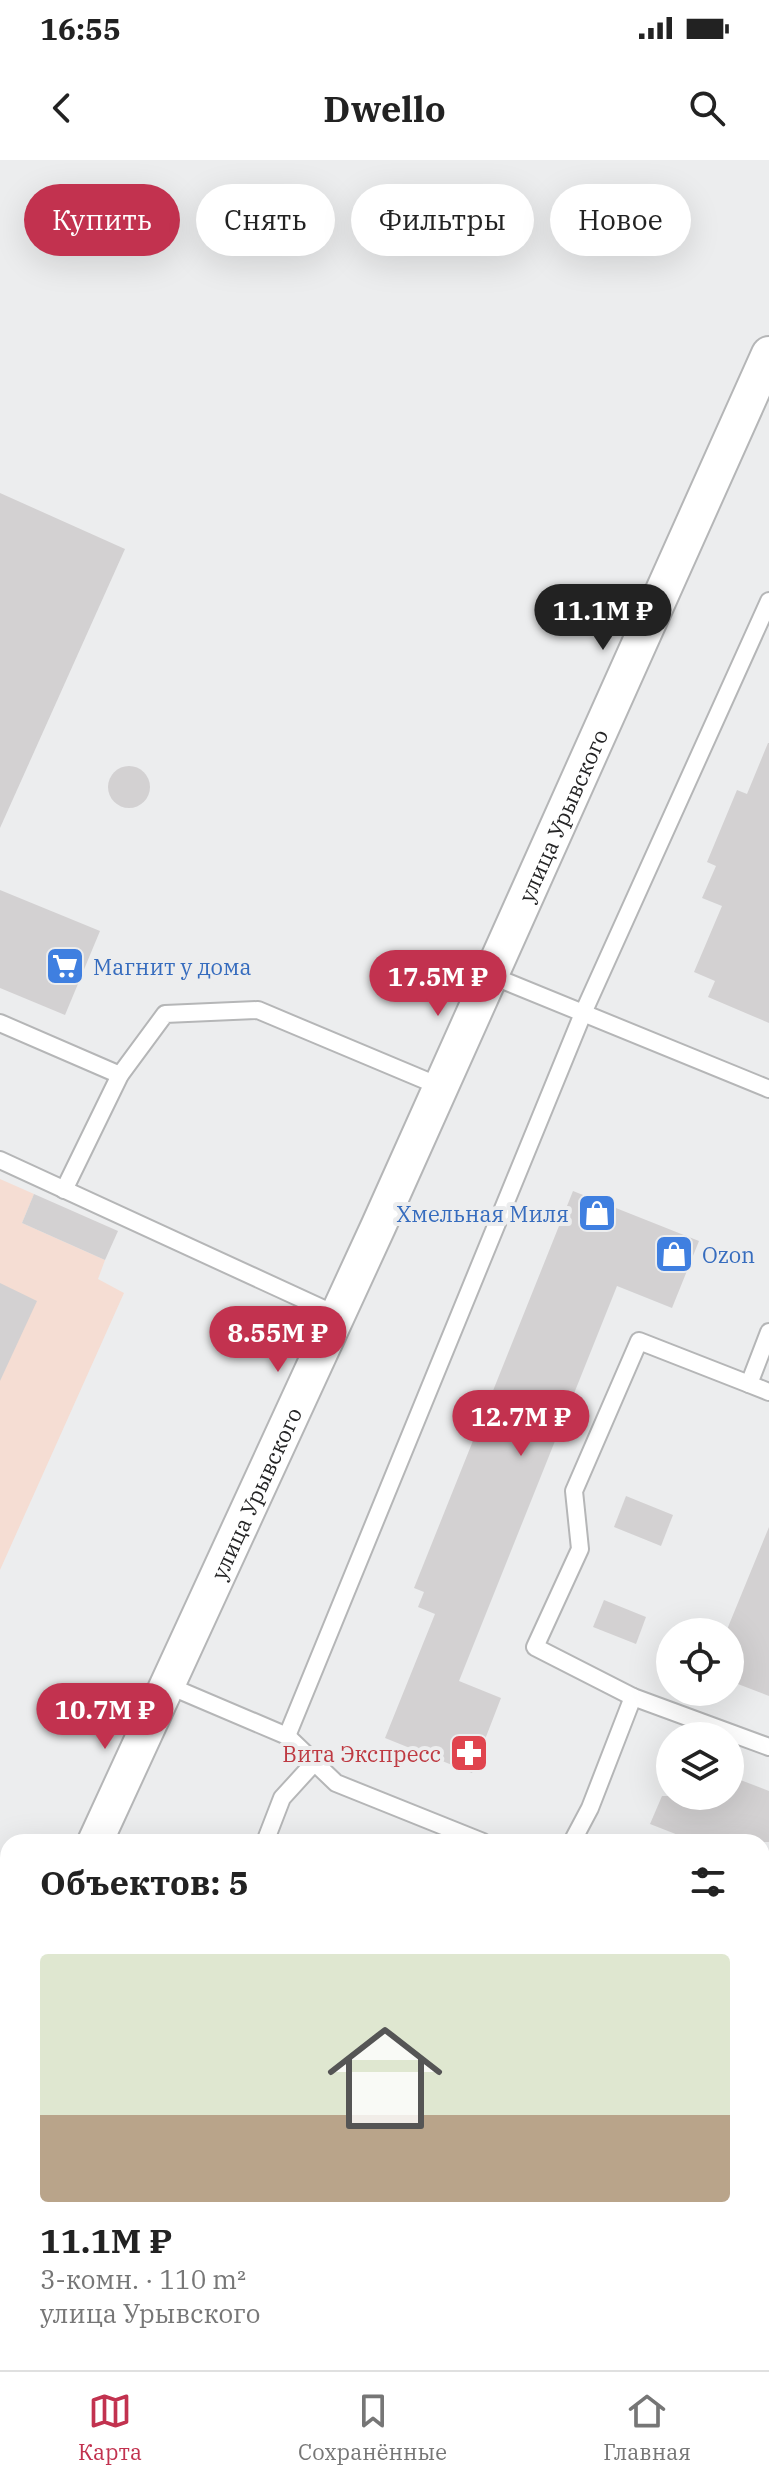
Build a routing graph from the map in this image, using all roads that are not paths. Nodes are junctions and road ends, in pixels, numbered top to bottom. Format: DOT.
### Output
graph roads {
  1 [pos="769,354"];
  2 [pos="769,601"];
  3 [pos="490,975"];
  4 [pos="584,1011"];
  5 [pos="0,1023"];
  6 [pos="120,1075"];
  7 [pos="439,1086"];
  8 [pos="769,1089"];
  9 [pos="0,1160"];
  10 [pos="64,1190"];
  11 [pos="337,1315"];
  12 [pos="769,1332"];
  13 [pos="749,1384"];
  14 [pos="769,1392"];
  15 [pos="167,1685"];
  16 [pos="633,1697"];
  17 [pos="287,1736"];
  18 [pos="769,1747"];
  19 [pos="313,1764"];
  20 [pos="99,1834"];
  21 [pos="268,1834"];
  22 [pos="463,1834"];
  23 [pos="576,1834"];
  1 -- 3 [label="street, улица Урывского"];
  2 -- 4 [label="lane"];
  3 -- 4 [label="lane"];
  3 -- 7 [label="street, улица Урывского"];
  4 -- 8 [label="lane"];
  4 -- 17 [label="lane"];
  5 -- 6 [label="lane"];
  6 -- 7 [label="lane"];
  6 -- 10 [label="lane"];
  7 -- 11 [label="street, улица Урывского"];
  9 -- 10 [label="lane"];
  10 -- 11 [label="lane"];
  11 -- 15 [label="street, улица Урывского"];
  12 -- 13 [label="lane"];
  13 -- 14 [label="lane"];
  13 -- 16 [label="lane"];
  15 -- 17 [label="lane"];
  15 -- 20 [label="street, улица Урывского"];
  16 -- 18 [label="lane"];
  16 -- 23 [label="lane"];
  17 -- 19 [label="lane"];
  19 -- 21 [label="lane"];
  19 -- 22 [label="lane"];
}
